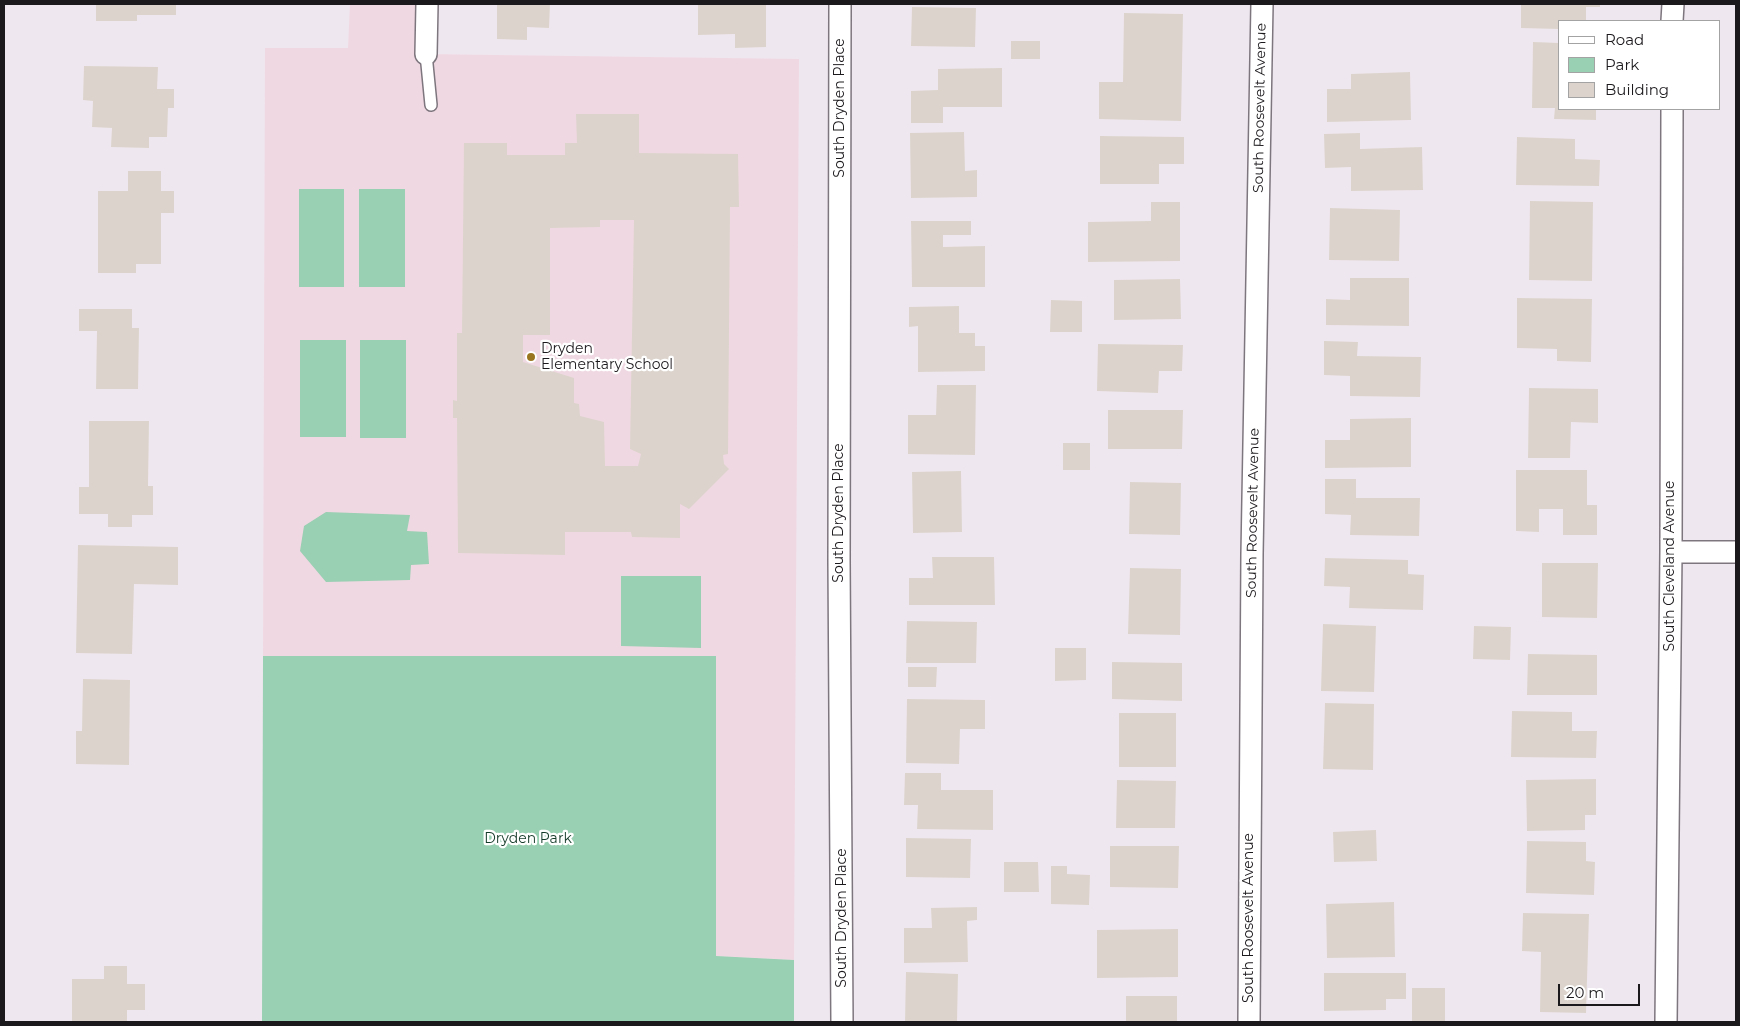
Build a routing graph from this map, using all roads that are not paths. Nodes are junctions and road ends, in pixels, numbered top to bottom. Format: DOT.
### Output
graph roads {
  1 [pos="427,4"];
  2 [pos="840,4"];
  3 [pos="1262,4"];
  4 [pos="1672,4"];
  5 [pos="1672,20"];
  6 [pos="426,54"];
  7 [pos="431,105"];
  8 [pos="1672,110"];
  9 [pos="1670,552"];
  10 [pos="1736,552"];
  11 [pos="842,1022"];
  12 [pos="1249,1022"];
  13 [pos="1666,1022"];
  1 -- 6 [label="street"];
  2 -- 11 [label="street, South Dryden Place"];
  3 -- 12 [label="street, South Roosevelt Avenue"];
  4 -- 5 [label="street"];
  6 -- 7 [label="lane"];
  8 -- 9 [label="street, South Cleveland Avenue"];
  9 -- 10 [label="street"];
  9 -- 13 [label="street, South Cleveland Avenue"];
}
